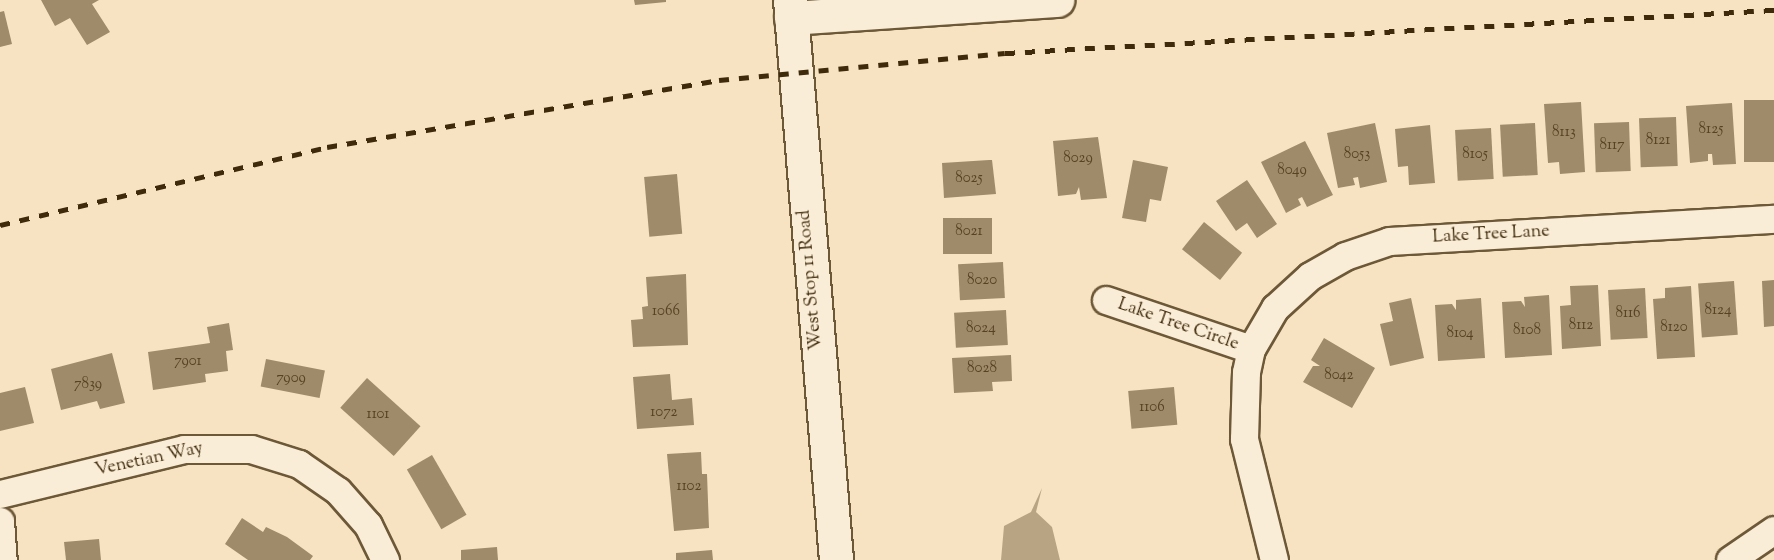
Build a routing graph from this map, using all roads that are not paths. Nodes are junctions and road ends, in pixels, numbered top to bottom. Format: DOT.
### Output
graph roads {
  1 [pos="1057,0"];
  2 [pos="790,9"];
  3 [pos="1774,219"];
  4 [pos="1106,300"];
  5 [pos="1251,350"];
  6 [pos="0,494"];
  7 [pos="0,521"];
  8 [pos="1774,530"];
  9 [pos="3,560"];
  10 [pos="385,560"];
  11 [pos="836,560"];
  12 [pos="1274,560"];
  13 [pos="1730,560"];
  1 -- 2 [label="main road"];
  2 -- 11 [label="main road, West Stop 11 Road"];
  3 -- 5 [label="street, Lake Tree Lane"];
  4 -- 5 [label="street, Lake Tree Circle"];
  5 -- 12 [label="street"];
  6 -- 10 [label="street, Venetian Way"];
  7 -- 9 [label="street"];
  8 -- 13 [label="street"];
}
